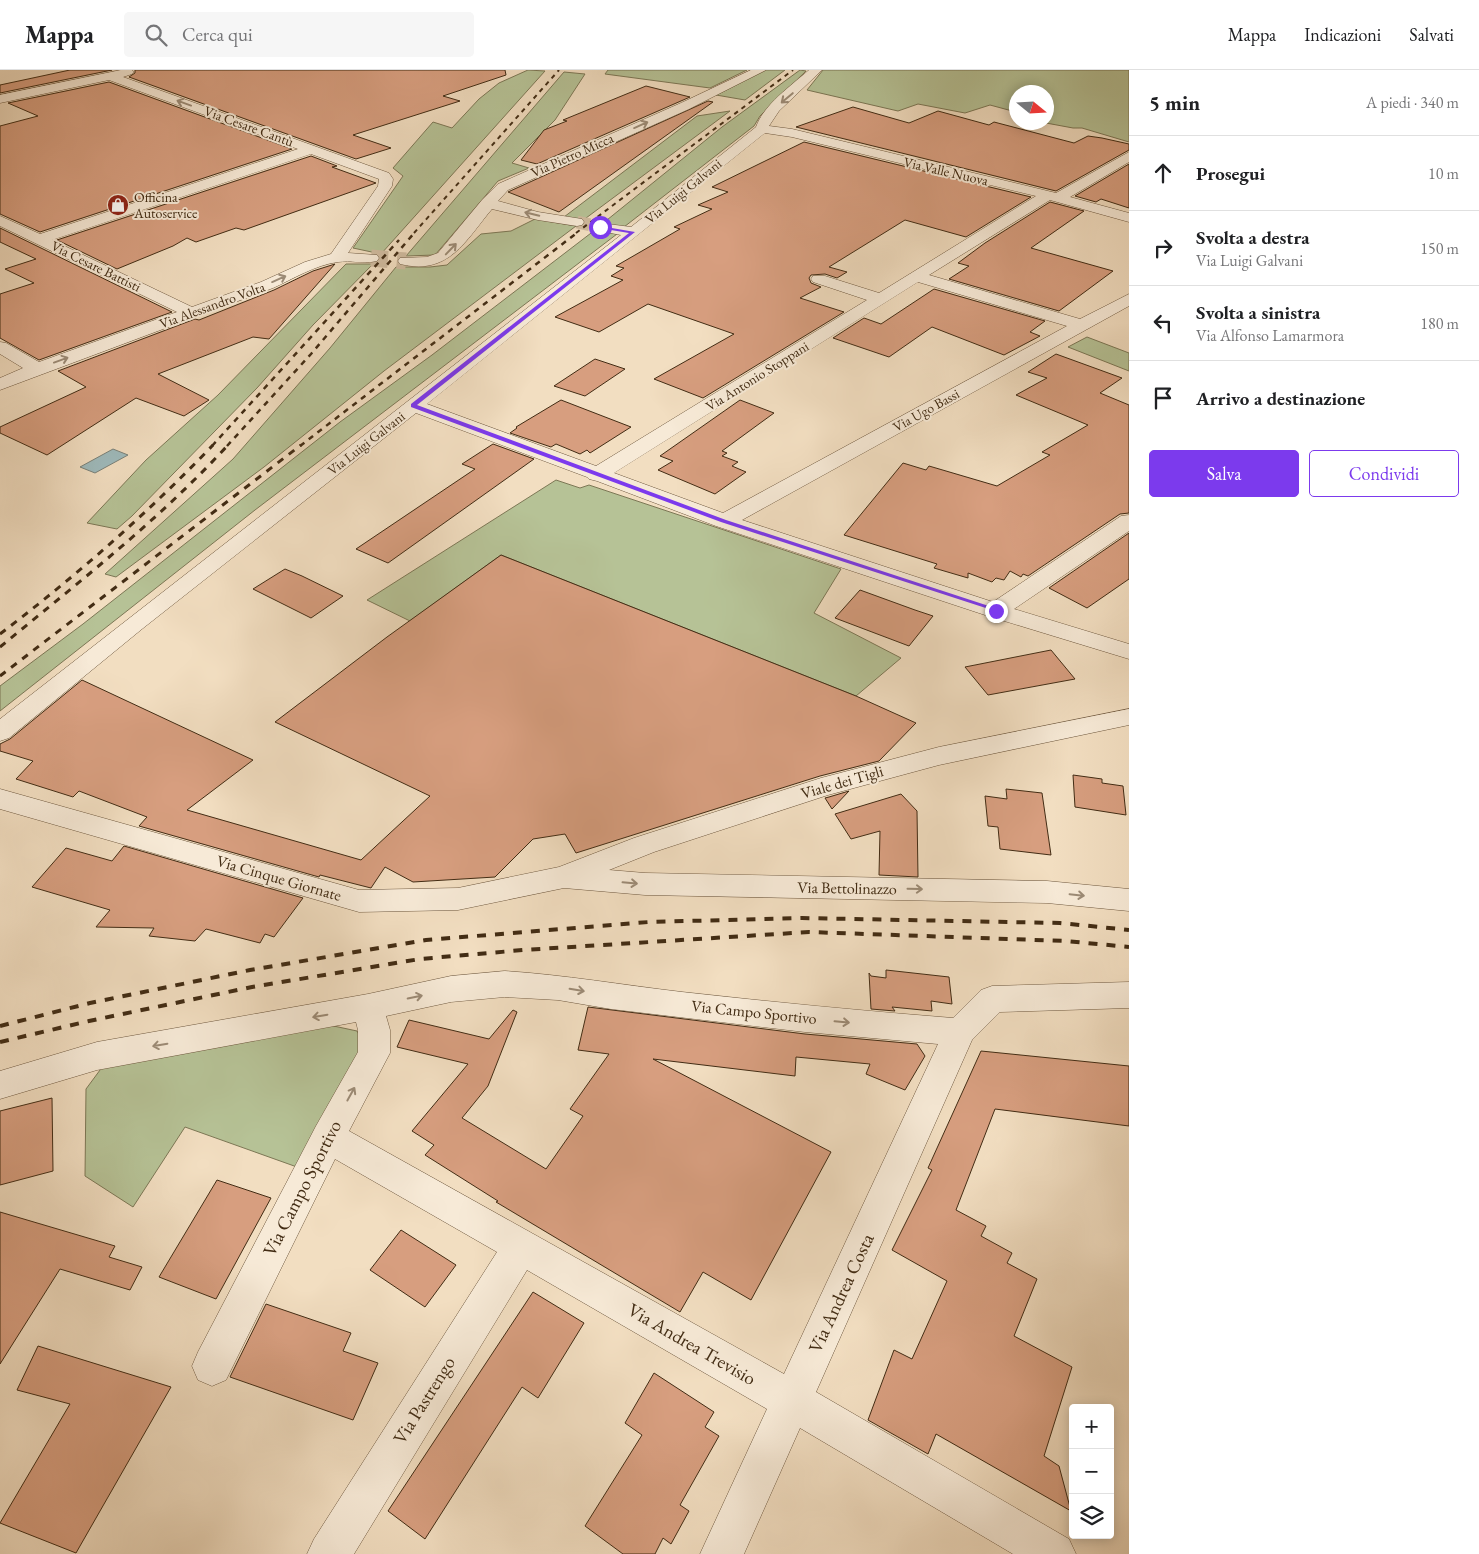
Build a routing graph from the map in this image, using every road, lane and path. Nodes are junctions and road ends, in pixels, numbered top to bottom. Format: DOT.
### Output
graph roads {
  1 [pos="140,70"];
  2 [pos="760,70"];
  3 [pos="816,70"];
  4 [pos="110,76"];
  5 [pos="0,99"];
  6 [pos="762,129"];
  7 [pos="312,149"];
  8 [pos="1129,156"];
  9 [pos="1052,196"];
  10 [pos="487,203"];
  11 [pos="1129,218"];
  12 [pos="0,220"];
  13 [pos="576,222"];
  14 [pos="600,227"];
  15 [pos="632,232"];
  16 [pos="39,239"];
  17 [pos="337,257"];
  18 [pos="371,258"];
  19 [pos="406,261"];
  20 [pos="918,277"];
  21 [pos="819,279"];
  22 [pos="882,299"];
  23 [pos="1129,299"];
  24 [pos="192,313"];
  25 [pos="1081,325"];
  26 [pos="0,347"];
  27 [pos="37,369"];
  28 [pos="0,385"];
  29 [pos="413,405"];
  30 [pos="596,475"];
  31 [pos="724,521"];
  32 [pos="1129,521"];
  33 [pos="996,611"];
  34 [pos="1129,652"];
  35 [pos="1129,717"];
  36 [pos="0,732"];
  37 [pos="0,799"];
  38 [pos="564,877"];
  39 [pos="1129,900"];
  40 [pos="1129,995"];
  41 [pos="368,1007"];
  42 [pos="960,1032"];
  43 [pos="0,1085"];
  44 [pos="328,1137"];
  45 [pos="521,1247"];
  46 [pos="212,1366"];
  47 [pos="791,1400"];
  48 [pos="329,1554"];
  49 [pos="722,1554"];
  50 [pos="1054,1554"];
  1 -- 4 [label="street"];
  10 -- 2 [label="street, Via Pietro Micca, one-way"];
  3 -- 6 [label="street, Via Luigi Galvani, one-way"];
  4 -- 5 [label="street"];
  7 -- 4 [label="street, Via Cesare Cantù, one-way"];
  6 -- 9 [label="street, Via Valle Nuova"];
  6 -- 15 [label="street, Via Luigi Galvani"];
  7 -- 16 [label="street"];
  7 -- 17 [label="street, Via Cesare Cantù"];
  8 -- 9 [label="street, Via Antonio Stoppani"];
  9 -- 11 [label="street, Via Valle Nuova"];
  9 -- 20 [label="street, Via Antonio Stoppani"];
  13 -- 10 [label="street, one-way"];
  19 -- 10 [label="street, Via Pietro Micca, one-way"];
  12 -- 16 [label="street, Via Cesare Battisti"];
  14 -- 15 [label="street"];
  15 -- 29 [label="street, Via Luigi Galvani"];
  16 -- 24 [label="street, Via Cesare Battisti"];
  17 -- 18 [label="street"];
  24 -- 17 [label="street, Via Alessandro Volta, one-way"];
  20 -- 22 [label="street, Via Antonio Stoppani"];
  20 -- 25 [label="street"];
  21 -- 22 [label="street"];
  22 -- 30 [label="street, Via Antonio Stoppani"];
  23 -- 25 [label="street, Via Ugo Bassi"];
  27 -- 24 [label="street, Via Alessandro Volta, one-way"];
  25 -- 31 [label="street, Via Ugo Bassi"];
  26 -- 27 [label="street"];
  27 -- 28 [label="street, Via Alessandro Volta"];
  29 -- 30 [label="street"];
  29 -- 36 [label="street, Via Luigi Galvani"];
  30 -- 31 [label="street"];
  31 -- 33 [label="street"];
  32 -- 33 [label="street"];
  33 -- 34 [label="street"];
  35 -- 38 [label="street, Viale dei Tigli"];
  37 -- 38 [label="street, Via Cinque Giornate"];
  38 -- 39 [label="street, Via Bettolinazzo, one-way"];
  40 -- 42 [label="street"];
  41 -- 42 [label="street, Via Campo Sportivo, one-way"];
  41 -- 43 [label="street, Via Campo Sportivo, one-way"];
  44 -- 41 [label="street, Via Campo Sportivo, one-way"];
  42 -- 47 [label="street, Via Andrea Costa"];
  44 -- 45 [label="street, Via Andrea Trevisio"];
  44 -- 46 [label="street, Via Campo Sportivo"];
  45 -- 47 [label="street, Via Andrea Trevisio"];
  45 -- 48 [label="street, Via Pastrengo"];
  47 -- 49 [label="street, Via Andrea Costa"];
  47 -- 50 [label="street, Via Andrea Trevisio"];
}
